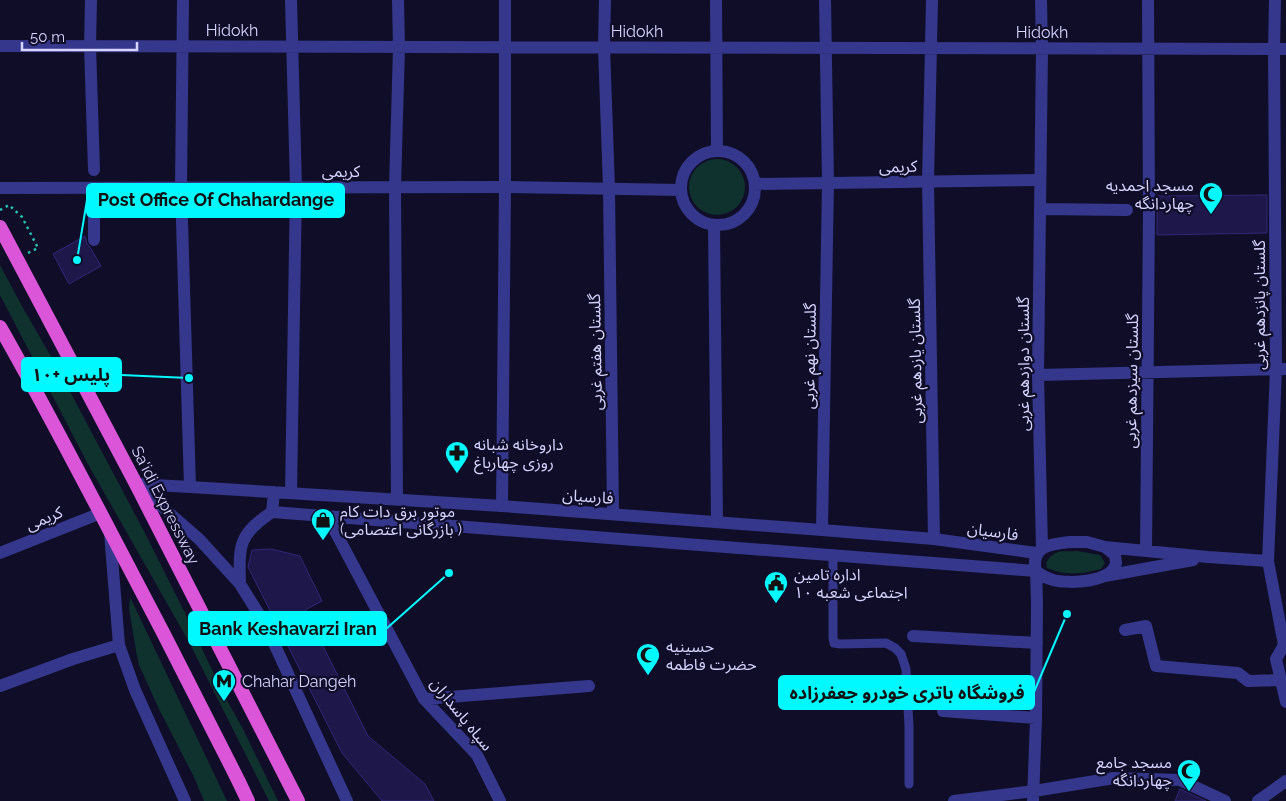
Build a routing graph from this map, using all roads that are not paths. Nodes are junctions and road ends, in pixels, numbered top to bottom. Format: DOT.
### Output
graph roads {
  1 [pos="91,0"];
  2 [pos="183,0"];
  3 [pos="291,0"];
  4 [pos="398,0"];
  5 [pos="505,0"];
  6 [pos="605,0"];
  7 [pos="716,0"];
  8 [pos="825,0"];
  9 [pos="932,0"];
  10 [pos="1041,0"];
  11 [pos="1148,0"];
  12 [pos="1275,0"];
  13 [pos="0,46"];
  14 [pos="90,46"];
  15 [pos="182,46"];
  16 [pos="292,47"];
  17 [pos="399,47"];
  18 [pos="504,47"];
  19 [pos="604,47"];
  20 [pos="716,48"];
  21 [pos="826,48"];
  22 [pos="930,48"];
  23 [pos="1042,48"];
  24 [pos="1148,48"];
  25 [pos="1280,49"];
  26 [pos="717,151"];
  27 [pos="94,170"];
  28 [pos="1040,180"];
  29 [pos="928,182"];
  30 [pos="828,183"];
  31 [pos="755,184"];
  32 [pos="296,187"];
  33 [pos="395,187"];
  34 [pos="505,187"];
  35 [pos="0,188"];
  36 [pos="94,188"];
  37 [pos="181,188"];
  38 [pos="609,188"];
  39 [pos="682,190"];
  40 [pos="1040,209"];
  41 [pos="1127,210"];
  42 [pos="714,225"];
  43 [pos="0,227"];
  44 [pos="94,240"];
  45 [pos="0,327"];
  46 [pos="1281,369"];
  47 [pos="1147,372"];
  48 [pos="1038,375"];
  49 [pos="136,484"];
  50 [pos="190,486"];
  51 [pos="274,492"];
  52 [pos="291,493"];
  53 [pos="397,499"];
  54 [pos="502,506"];
  55 [pos="272,512"];
  56 [pos="101,513"];
  57 [pos="613,514"];
  58 [pos="327,516"];
  59 [pos="716,522"];
  60 [pos="110,530"];
  61 [pos="822,530"];
  62 [pos="934,539"];
  63 [pos="1105,547"];
  64 [pos="1039,551"];
  65 [pos="1146,551"];
  66 [pos="0,553"];
  67 [pos="832,554"];
  68 [pos="1208,557"];
  69 [pos="1268,561"];
  70 [pos="1036,571"];
  71 [pos="1105,576"];
  72 [pos="1054,580"];
  73 [pos="240,584"];
  74 [pos="1037,602"];
  75 [pos="1125,630"];
  76 [pos="914,636"];
  77 [pos="1037,643"];
  78 [pos="119,645"];
  79 [pos="1285,646"];
  80 [pos="1280,680"];
  81 [pos="0,686"];
  82 [pos="589,686"];
  83 [pos="424,700"];
  84 [pos="1286,702"];
  85 [pos="943,711"];
  86 [pos="1036,718"];
  87 [pos="1286,781"];
  88 [pos="909,784"];
  89 [pos="1033,796"];
  90 [pos="185,801"];
  91 [pos="248,801"];
  92 [pos="298,801"];
  93 [pos="347,801"];
  94 [pos="500,801"];
  95 [pos="954,801"];
  96 [pos="1225,801"];
  97 [pos="1258,801"];
  1 -- 14 [label="street"];
  2 -- 15 [label="street"];
  3 -- 16 [label="street"];
  4 -- 17 [label="street"];
  5 -- 18 [label="street"];
  6 -- 19 [label="street, گلستان هفتم غربی"];
  7 -- 20 [label="street"];
  8 -- 21 [label="street, گلستان نهم غربی"];
  9 -- 22 [label="street, گلستان یازدهم غربی"];
  10 -- 23 [label="street, گلستان دوازدهم غربی"];
  11 -- 24 [label="street, گلستان سیزدهم غربی"];
  12 -- 25 [label="street, گلستان پانزدهم غربی"];
  13 -- 14 [label="street, Hidokh"];
  14 -- 15 [label="street, Hidokh"];
  14 -- 27 [label="street"];
  15 -- 16 [label="street, Hidokh"];
  15 -- 37 [label="street"];
  16 -- 17 [label="street, Hidokh"];
  16 -- 32 [label="street"];
  17 -- 18 [label="street, Hidokh"];
  17 -- 33 [label="street"];
  18 -- 19 [label="street, Hidokh"];
  18 -- 34 [label="street"];
  19 -- 20 [label="street, Hidokh"];
  19 -- 38 [label="street, گلستان هفتم غربی"];
  20 -- 21 [label="street, Hidokh"];
  20 -- 26 [label="street"];
  21 -- 22 [label="street, Hidokh"];
  21 -- 30 [label="street, گلستان نهم غربی"];
  22 -- 23 [label="street, Hidokh"];
  22 -- 29 [label="street, گلستان یازدهم غربی"];
  23 -- 24 [label="street, Hidokh"];
  23 -- 28 [label="street, گلستان دوازدهم غربی"];
  24 -- 25 [label="street, Hidokh"];
  24 -- 47 [label="street, گلستان سیزدهم غربی"];
  25 -- 46 [label="street, گلستان پانزدهم غربی"];
  26 -- 31 [label="street"];
  26 -- 39 [label="street"];
  28 -- 29 [label="street, کریمی"];
  28 -- 40 [label="street, گلستان دوازدهم غربی"];
  29 -- 30 [label="street, کریمی"];
  29 -- 62 [label="street, گلستان یازدهم غربی"];
  30 -- 31 [label="street, کریمی"];
  30 -- 61 [label="street, گلستان نهم غربی"];
  31 -- 42 [label="street"];
  32 -- 33 [label="street, کریمی"];
  32 -- 37 [label="street, کریمی"];
  32 -- 52 [label="street"];
  33 -- 34 [label="street, کریمی"];
  33 -- 53 [label="street"];
  34 -- 38 [label="street, کریمی"];
  34 -- 54 [label="street"];
  35 -- 36 [label="street, کریمی"];
  36 -- 37 [label="street, کریمی"];
  36 -- 44 [label="street"];
  37 -- 50 [label="street"];
  38 -- 39 [label="street, کریمی"];
  38 -- 57 [label="street, گلستان هفتم غربی"];
  39 -- 42 [label="street"];
  40 -- 41 [label="street"];
  40 -- 48 [label="street, گلستان دوازدهم غربی"];
  42 -- 59 [label="street"];
  43 -- 49 [label="highway, Sa'idi Expressway"];
  45 -- 56 [label="highway"];
  46 -- 47 [label="street"];
  46 -- 69 [label="street, گلستان پانزدهم غربی"];
  47 -- 48 [label="street"];
  47 -- 65 [label="street, گلستان سیزدهم غربی"];
  48 -- 64 [label="street, گلستان دوازدهم غربی"];
  49 -- 50 [label="street, فارسیان"];
  49 -- 73 [label="street"];
  49 -- 92 [label="highway, Sa'idi Expressway"];
  50 -- 51 [label="street, فارسیان"];
  51 -- 52 [label="street, فارسیان"];
  51 -- 55 [label="street"];
  52 -- 53 [label="street, فارسیان"];
  53 -- 54 [label="street, فارسیان"];
  54 -- 57 [label="street, فارسیان"];
  55 -- 58 [label="street"];
  55 -- 73 [label="street"];
  56 -- 60 [label="highway"];
  56 -- 66 [label="street, کریمی"];
  57 -- 59 [label="street, فارسیان"];
  58 -- 67 [label="street"];
  58 -- 83 [label="street, سپاه پاسداران"];
  59 -- 61 [label="street, فارسیان"];
  60 -- 78 [label="street"];
  60 -- 91 [label="highway"];
  61 -- 62 [label="street, فارسیان"];
  62 -- 64 [label="street, فارسیان"];
  63 -- 64 [label="street"];
  63 -- 65 [label="street"];
  63 -- 71 [label="street"];
  64 -- 70 [label="street, گلستان دوازدهم غربی"];
  65 -- 68 [label="street"];
  67 -- 70 [label="street"];
  67 -- 88 [label="lane"];
  68 -- 69 [label="street"];
  68 -- 71 [label="street"];
  69 -- 79 [label="street"];
  70 -- 72 [label="street"];
  70 -- 74 [label="street, گلستان دوازدهم غربی"];
  71 -- 72 [label="street"];
  72 -- 74 [label="street"];
  73 -- 93 [label="street"];
  74 -- 77 [label="street, گلستان دوازدهم غربی"];
  75 -- 80 [label="street"];
  76 -- 77 [label="street"];
  77 -- 86 [label="street, گلستان دوازدهم غربی"];
  78 -- 81 [label="street"];
  78 -- 90 [label="street"];
  79 -- 80 [label="street"];
  80 -- 84 [label="street"];
  82 -- 83 [label="street"];
  83 -- 94 [label="street, سپاه پاسداران"];
  85 -- 86 [label="street"];
  86 -- 89 [label="street, گلستان دوازدهم غربی"];
  87 -- 97 [label="street"];
  89 -- 95 [label="street"];
  89 -- 96 [label="street"];
}
